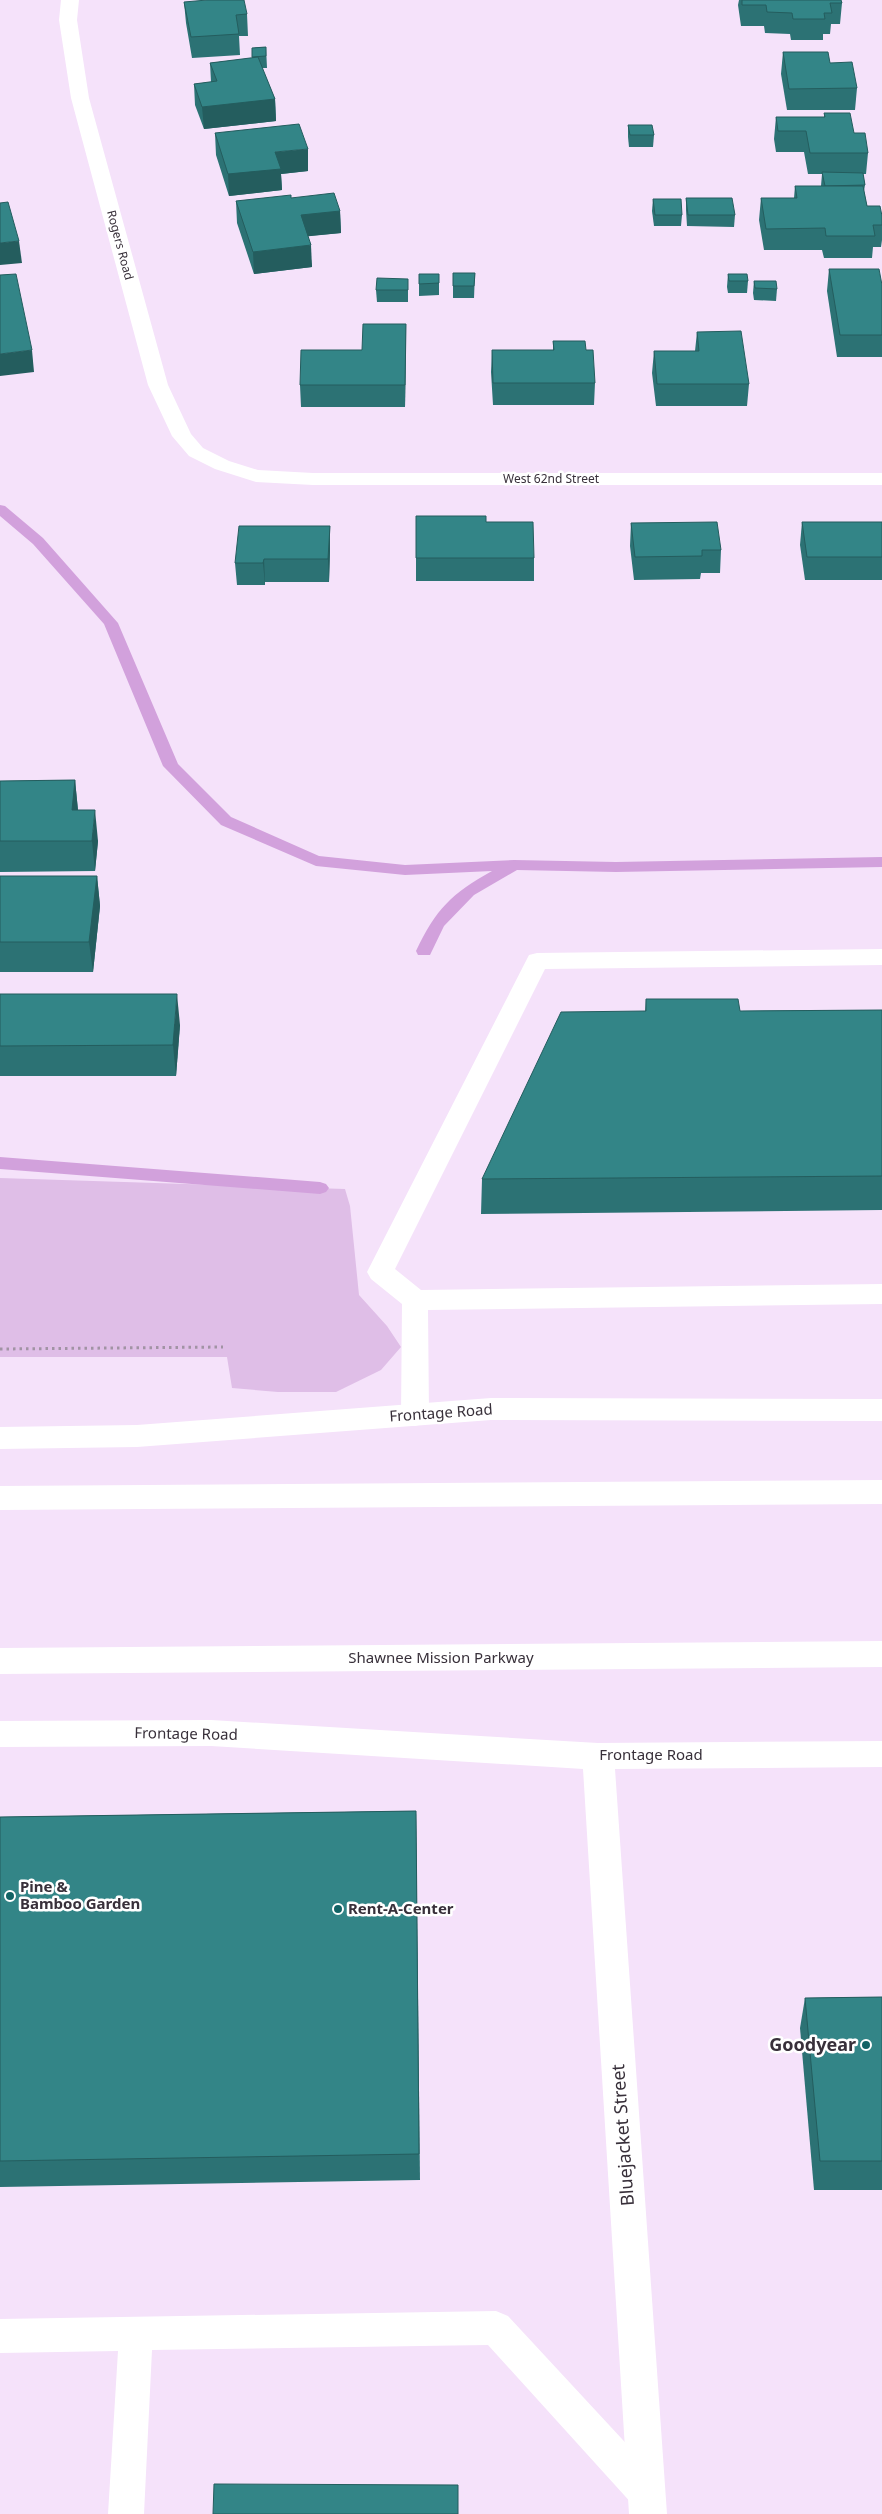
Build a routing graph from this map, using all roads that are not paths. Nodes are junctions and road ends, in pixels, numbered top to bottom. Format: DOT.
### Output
graph roads {
  1 [pos="70,0"];
  2 [pos="222,466"];
  3 [pos="882,479"];
  4 [pos="882,958"];
  5 [pos="882,1294"];
  6 [pos="415,1300"];
  7 [pos="882,1410"];
  8 [pos="414,1415"];
  9 [pos="0,1438"];
  10 [pos="882,1492"];
  11 [pos="0,1498"];
  12 [pos="882,1654"];
  13 [pos="0,1661"];
  14 [pos="0,1734"];
  15 [pos="882,1754"];
  16 [pos="598,1756"];
  17 [pos="136,2335"];
  18 [pos="0,2336"];
  19 [pos="648,2503"];
  20 [pos="126,2514"];
  1 -- 2 [label="main road, Rogers Road"];
  2 -- 3 [label="main road, West 62nd Street"];
  4 -- 6 [label="lane"];
  5 -- 6 [label="lane"];
  6 -- 8 [label="lane"];
  7 -- 8 [label="main road, Frontage Road"];
  8 -- 9 [label="main road, Frontage Road"];
  10 -- 11 [label="main road"];
  12 -- 13 [label="main road, Shawnee Mission Parkway"];
  14 -- 16 [label="main road, Frontage Road"];
  15 -- 16 [label="main road, Frontage Road"];
  16 -- 19 [label="main road, Bluejacket Street"];
  17 -- 18 [label="lane"];
  17 -- 19 [label="lane"];
  17 -- 20 [label="lane"];
}
